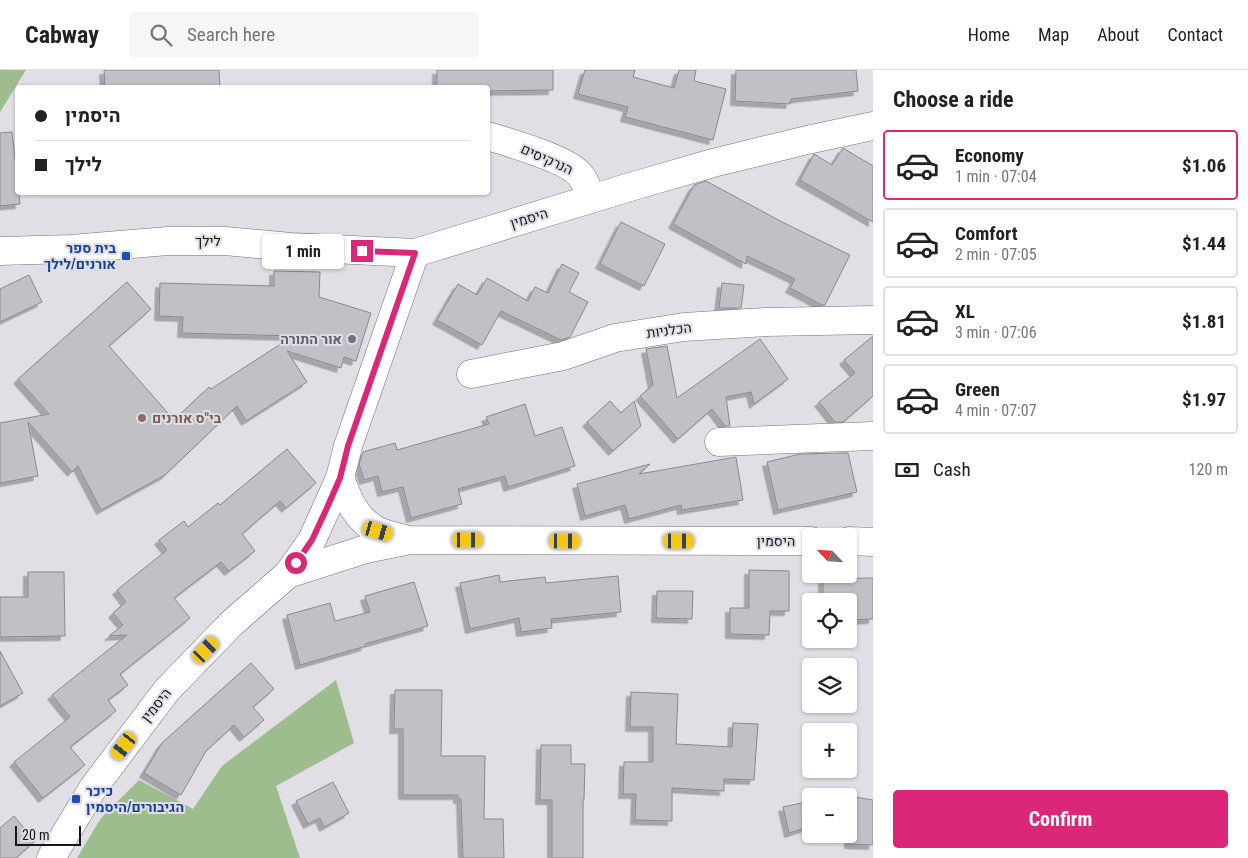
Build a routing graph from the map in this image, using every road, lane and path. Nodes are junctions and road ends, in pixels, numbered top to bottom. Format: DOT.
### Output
graph roads {
  1 [pos="873,126"];
  2 [pos="490,137"];
  3 [pos="591,199"];
  4 [pos="0,251"];
  5 [pos="415,253"];
  6 [pos="873,320"];
  7 [pos="471,374"];
  8 [pos="873,436"];
  9 [pos="719,442"];
  10 [pos="340,478"];
  11 [pos="410,540"];
  12 [pos="802,541"];
  13 [pos="858,542"];
  14 [pos="873,542"];
  15 [pos="288,574"];
  16 [pos="51,858"];
  1 -- 3 [label="street, היסמין"];
  2 -- 3 [label="street, הנרקיסים"];
  3 -- 5 [label="street, היסמין"];
  4 -- 5 [label="street, לילך"];
  5 -- 10 [label="street, היסמין"];
  6 -- 7 [label="street, הכלניות"];
  8 -- 9 [label="street"];
  10 -- 11 [label="street, היסמין"];
  10 -- 15 [label="street, היסמין"];
  11 -- 12 [label="street, היסמין"];
  11 -- 15 [label="street, היסמין"];
  13 -- 14 [label="street"];
  15 -- 16 [label="street, היסמין"];
}
